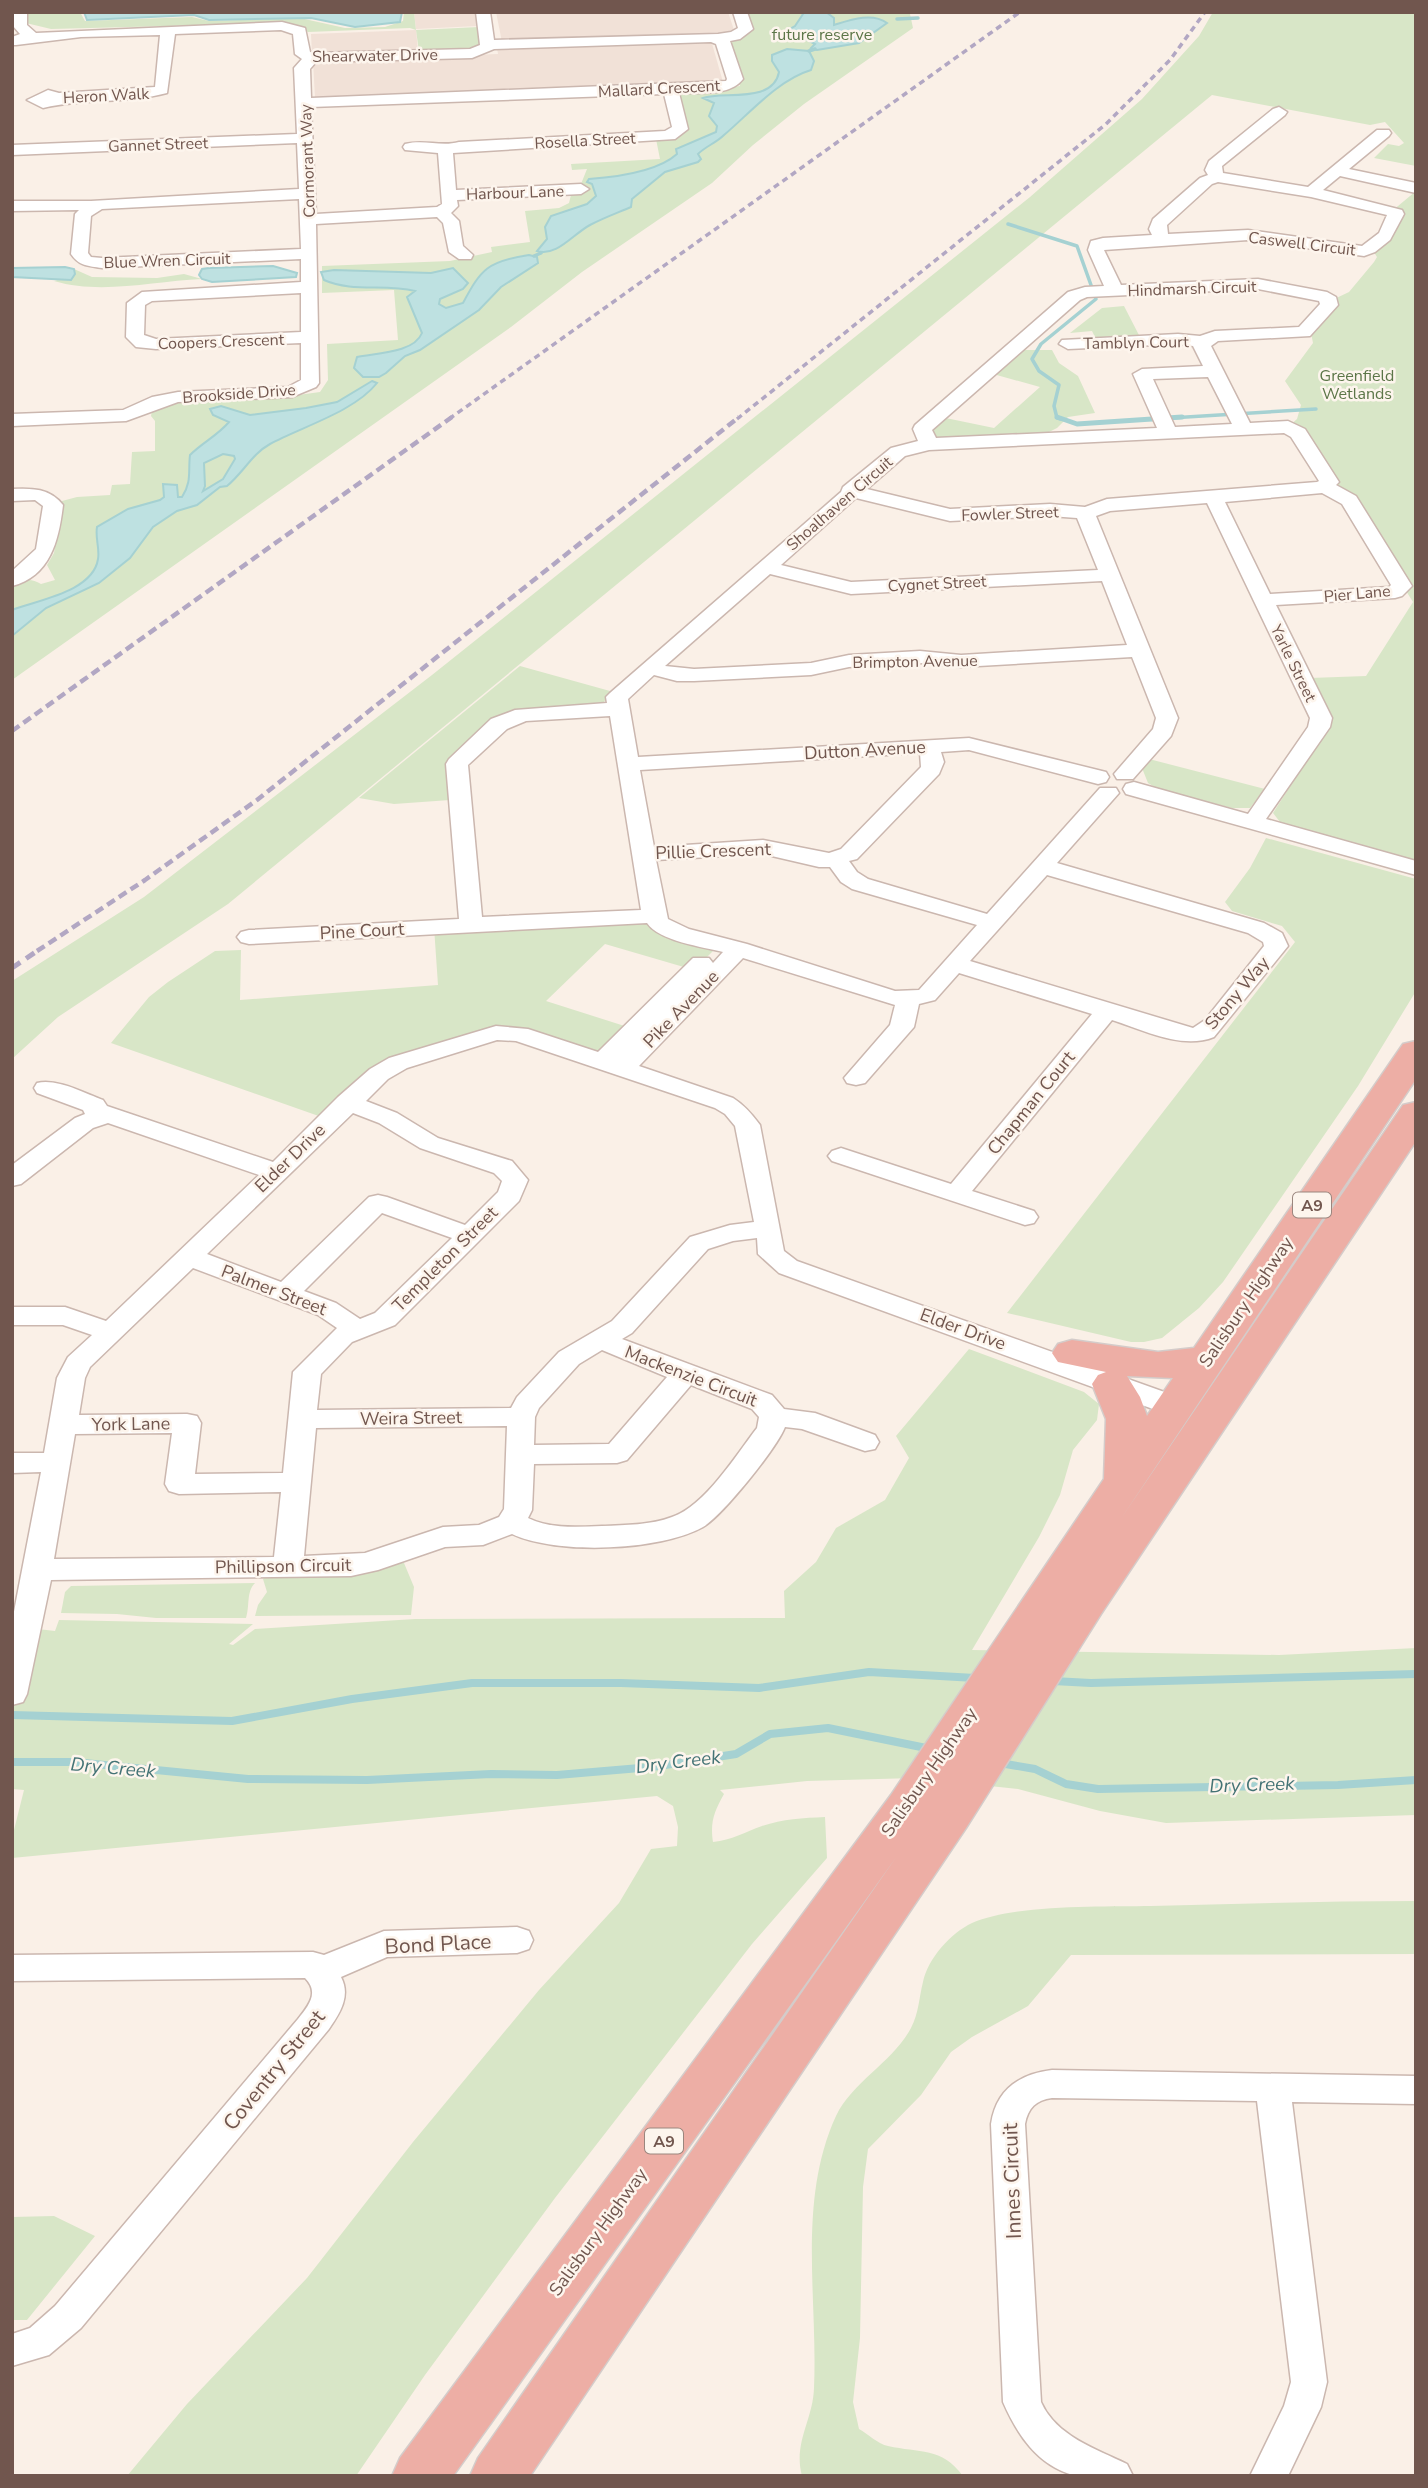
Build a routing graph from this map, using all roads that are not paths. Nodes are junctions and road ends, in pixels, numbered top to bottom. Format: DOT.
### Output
graph roads {
  1 [pos="20,12"];
  2 [pos="483,12"];
  3 [pos="740,12"];
  4 [pos="168,30"];
  5 [pos="81,33"];
  6 [pos="19,38"];
  7 [pos="720,38"];
  8 [pos="488,45"];
  9 [pos="312,58"];
  10 [pos="670,89"];
  11 [pos="55,98"];
  12 [pos="304,103"];
  13 [pos="1279,112"];
  14 [pos="1383,133"];
  15 [pos="304,138"];
  16 [pos="411,147"];
  17 [pos="12,150"];
  18 [pos="447,150"];
  19 [pos="1337,171"];
  20 [pos="1217,177"];
  21 [pos="581,189"];
  22 [pos="1416,189"];
  23 [pos="1311,191"];
  24 [pos="307,194"];
  25 [pos="450,195"];
  26 [pos="12,206"];
  27 [pos="92,206"];
  28 [pos="1392,211"];
  29 [pos="441,212"];
  30 [pos="308,219"];
  31 [pos="1162,239"];
  32 [pos="465,255"];
  33 [pos="310,273"];
  34 [pos="1101,291"];
  35 [pos="309,337"];
  36 [pos="1203,342"];
  37 [pos="1069,344"];
  38 [pos="1214,371"];
  39 [pos="1239,419"];
  40 [pos="12,421"];
  41 [pos="1164,424"];
  42 [pos="929,444"];
  43 [pos="1323,486"];
  44 [pos="850,491"];
  45 [pos="12,495"];
  46 [pos="1213,496"];
  47 [pos="1087,513"];
  48 [pos="766,567"];
  49 [pos="1110,575"];
  50 [pos="12,580"];
  51 [pos="1263,600"];
  52 [pos="1140,650"];
  53 [pos="650,668"];
  54 [pos="619,709"];
  55 [pos="929,746"];
  56 [pos="628,764"];
  57 [pos="1129,782"];
  58 [pos="1103,785"];
  59 [pos="1254,821"];
  60 [pos="643,854"];
  61 [pos="836,859"];
  62 [pos="1042,866"];
  63 [pos="1415,868"];
  64 [pos="654,916"];
  65 [pos="991,922"];
  66 [pos="476,923"];
  67 [pos="249,937"];
  68 [pos="730,947"];
  69 [pos="954,964"];
  70 [pos="908,999"];
  71 [pos="1107,1011"];
  72 [pos="1416,1052"];
  73 [pos="612,1066"];
  74 [pos="856,1078"];
  75 [pos="46,1088"];
  76 [pos="347,1102"];
  77 [pos="1416,1113"];
  78 [pos="98,1116"];
  79 [pos="841,1156"];
  80 [pos="277,1172"];
  81 [pos="12,1178"];
  82 [pos="956,1194"];
  83 [pos="1025,1217"];
  84 [pos="769,1233"];
  85 [pos="469,1235"];
  86 [pos="187,1256"];
  87 [pos="285,1294"];
  88 [pos="12,1316"];
  89 [pos="109,1331"];
  90 [pos="356,1331"];
  91 [pos="605,1338"];
  92 [pos="1072,1353"];
  93 [pos="1208,1357"];
  94 [pos="685,1374"];
  95 [pos="1112,1384"];
  96 [pos="1192,1403"];
  97 [pos="522,1417"];
  98 [pos="774,1417"];
  99 [pos="301,1419"];
  100 [pos="64,1425"];
  101 [pos="865,1443"];
  102 [pos="520,1455"];
  103 [pos="58,1462"];
  104 [pos="12,1463"];
  105 [pos="1124,1480"];
  106 [pos="297,1482"];
  107 [pos="511,1522"];
  108 [pos="288,1567"];
  109 [pos="38,1570"];
  110 [pos="1070,1596"];
  111 [pos="12,1694"];
  112 [pos="929,1811"];
  113 [pos="517,1940"];
  114 [pos="12,1968"];
  115 [pos="321,1971"];
  116 [pos="1273,2088"];
  117 [pos="1416,2090"];
  118 [pos="589,2340"];
  119 [pos="12,2350"];
  120 [pos="420,2476"];
  121 [pos="498,2476"];
  122 [pos="527,2476"];
  123 [pos="1113,2476"];
  124 [pos="1269,2476"];
  1 -- 6 [label="street"];
  2 -- 8 [label="street"];
  3 -- 7 [label="street"];
  4 -- 5 [label="street, Shearwater Drive"];
  4 -- 9 [label="street, Shearwater Drive"];
  4 -- 11 [label="street, Heron Walk"];
  5 -- 6 [label="street, Shearwater Drive"];
  7 -- 8 [label="street"];
  7 -- 10 [label="street, Mallard Crescent"];
  8 -- 9 [label="street, Shearwater Drive"];
  9 -- 12 [label="street, Cormorant Way"];
  10 -- 12 [label="street, Mallard Crescent"];
  10 -- 18 [label="street, Rosella Street"];
  12 -- 15 [label="street, Cormorant Way"];
  13 -- 20 [label="street"];
  14 -- 19 [label="street"];
  15 -- 17 [label="street, Gannet Street"];
  15 -- 24 [label="street, Cormorant Way"];
  16 -- 18 [label="street, Rosella Street"];
  18 -- 25 [label="street"];
  19 -- 22 [label="street"];
  19 -- 23 [label="street"];
  20 -- 23 [label="street"];
  20 -- 31 [label="street"];
  21 -- 25 [label="street, Harbour Lane"];
  22 -- 28 [label="street"];
  23 -- 28 [label="street"];
  24 -- 27 [label="street"];
  24 -- 30 [label="street, Cormorant Way"];
  25 -- 29 [label="street"];
  26 -- 27 [label="street"];
  27 -- 33 [label="street, Blue Wren Circuit"];
  28 -- 31 [label="street, Caswell Circuit"];
  29 -- 30 [label="street"];
  29 -- 32 [label="street"];
  30 -- 33 [label="street, Cormorant Way"];
  31 -- 34 [label="street, Caswell Circuit"];
  33 -- 35 [label="street, Brookside Drive"];
  33 -- 35 [label="street, Coopers Crescent"];
  34 -- 36 [label="street, Hindmarsh Circuit"];
  34 -- 42 [label="street"];
  35 -- 40 [label="street, Brookside Drive"];
  36 -- 37 [label="street, Tamblyn Court"];
  36 -- 38 [label="street"];
  38 -- 39 [label="street"];
  38 -- 41 [label="street"];
  39 -- 41 [label="street, Shoalhaven Circuit"];
  39 -- 43 [label="street, Shoalhaven Circuit"];
  41 -- 42 [label="street, Shoalhaven Circuit"];
  42 -- 44 [label="street, Shoalhaven Circuit"];
  43 -- 46 [label="street"];
  43 -- 51 [label="street, Pier Lane"];
  44 -- 47 [label="street, Fowler Street"];
  44 -- 48 [label="street, Shoalhaven Circuit"];
  45 -- 50 [label="street"];
  46 -- 47 [label="street"];
  46 -- 51 [label="street, Yarle Street"];
  47 -- 49 [label="street"];
  48 -- 49 [label="street, Cygnet Street"];
  48 -- 53 [label="street, Shoalhaven Circuit"];
  49 -- 52 [label="street"];
  51 -- 59 [label="street, Yarle Street"];
  52 -- 53 [label="street, Brimpton Avenue"];
  52 -- 57 [label="street"];
  53 -- 54 [label="street, Shoalhaven Circuit"];
  54 -- 56 [label="street"];
  54 -- 66 [label="street"];
  55 -- 56 [label="street, Dutton Avenue"];
  55 -- 58 [label="street, Dutton Avenue"];
  55 -- 61 [label="street"];
  56 -- 60 [label="street"];
  57 -- 58 [label="street"];
  57 -- 59 [label="street"];
  58 -- 62 [label="street"];
  59 -- 63 [label="street"];
  60 -- 61 [label="street, Pillie Crescent"];
  60 -- 64 [label="street"];
  61 -- 65 [label="street"];
  62 -- 65 [label="street"];
  62 -- 71 [label="street, Stony Way"];
  64 -- 66 [label="street, Pine Court"];
  64 -- 68 [label="street"];
  65 -- 69 [label="street"];
  66 -- 67 [label="street, Pine Court"];
  68 -- 70 [label="street"];
  68 -- 73 [label="street, Pike Avenue"];
  69 -- 70 [label="street"];
  69 -- 71 [label="street, Stony Way"];
  70 -- 74 [label="street"];
  71 -- 82 [label="street, Chapman Court"];
  72 -- 93 [label="highway, Salisbury Highway / A9"];
  73 -- 76 [label="street, Elder Drive"];
  73 -- 84 [label="street, Elder Drive"];
  75 -- 78 [label="street"];
  76 -- 80 [label="street, Elder Drive"];
  76 -- 85 [label="street, Templeton Street"];
  77 -- 96 [label="highway, Salisbury Highway / A9"];
  78 -- 80 [label="street"];
  78 -- 81 [label="street"];
  79 -- 82 [label="street"];
  80 -- 86 [label="street, Elder Drive"];
  82 -- 83 [label="street"];
  84 -- 91 [label="street"];
  84 -- 92 [label="street, Elder Drive"];
  84 -- 95 [label="street, Elder Drive"];
  85 -- 87 [label="street"];
  85 -- 90 [label="street, Templeton Street"];
  86 -- 87 [label="street, Palmer Street"];
  86 -- 89 [label="street, Elder Drive"];
  87 -- 90 [label="street, Palmer Street"];
  88 -- 89 [label="street"];
  89 -- 100 [label="street, Elder Drive"];
  90 -- 99 [label="street, Templeton Street"];
  91 -- 94 [label="street, Mackenzie Circuit"];
  91 -- 97 [label="street"];
  92 -- 93 [label="highway"];
  92 -- 96 [label="street, Elder Drive"];
  93 -- 96 [label="highway, Salisbury Highway / A9"];
  94 -- 98 [label="street, Mackenzie Circuit"];
  94 -- 102 [label="street"];
  95 -- 96 [label="street, Elder Drive"];
  95 -- 105 [label="highway"];
  96 -- 105 [label="highway, Salisbury Highway / A9"];
  96 -- 110 [label="highway, Salisbury Highway / A9"];
  97 -- 99 [label="street, Weira Street"];
  97 -- 102 [label="street"];
  98 -- 101 [label="street, Mackenzie Circuit"];
  98 -- 107 [label="street, Mackenzie Circuit"];
  99 -- 106 [label="street, Templeton Street"];
  100 -- 103 [label="street, Elder Drive"];
  100 -- 106 [label="street, York Lane"];
  102 -- 107 [label="street"];
  103 -- 104 [label="street"];
  103 -- 109 [label="street, Elder Drive"];
  105 -- 110 [label="highway, Salisbury Highway / A9"];
  106 -- 108 [label="street, Templeton Street"];
  107 -- 108 [label="street, Phillipson Circuit"];
  108 -- 109 [label="street, Phillipson Circuit"];
  109 -- 111 [label="street, Elder Drive"];
  110 -- 112 [label="highway, Salisbury Highway / A9"];
  112 -- 118 [label="highway, Salisbury Highway / A9"];
  112 -- 120 [label="highway, Salisbury Highway / A9"];
  113 -- 115 [label="street, Bond Place"];
  114 -- 115 [label="street"];
  115 -- 119 [label="street, Coventry Street"];
  116 -- 117 [label="street, Innes Circuit"];
  116 -- 123 [label="street, Innes Circuit"];
  116 -- 124 [label="street"];
  118 -- 121 [label="highway, Salisbury Highway / A9"];
  118 -- 122 [label="highway"];
}
